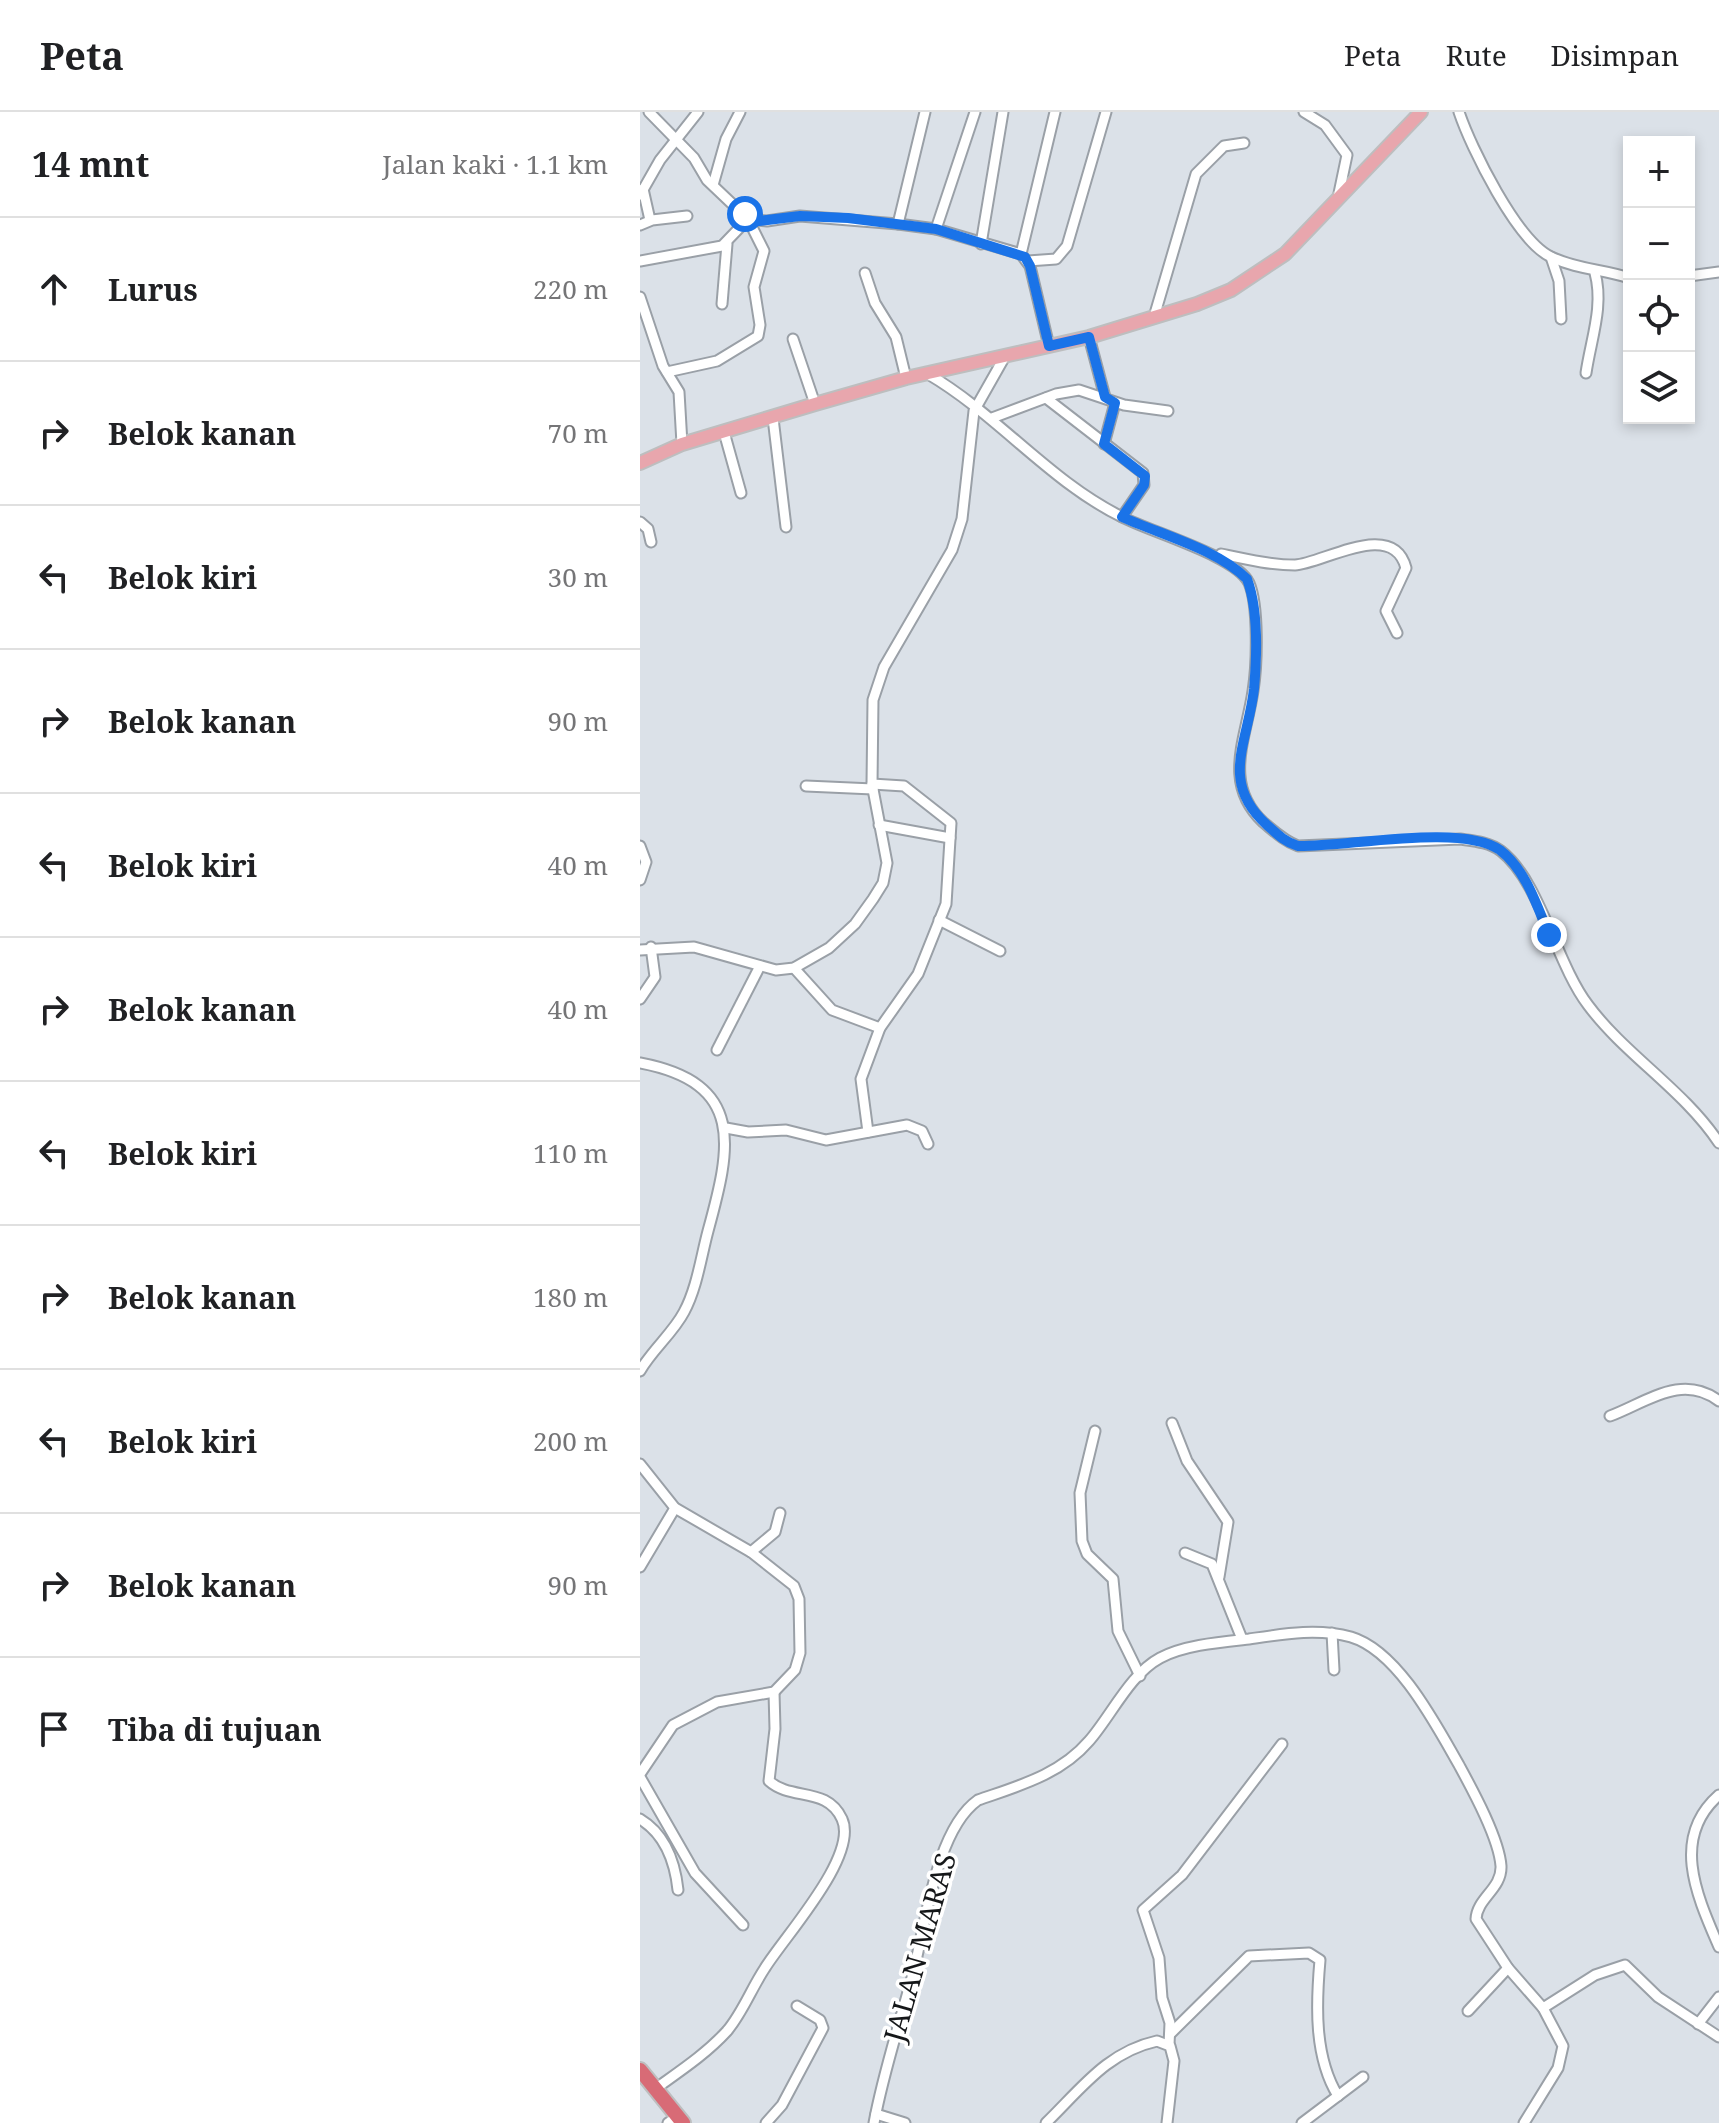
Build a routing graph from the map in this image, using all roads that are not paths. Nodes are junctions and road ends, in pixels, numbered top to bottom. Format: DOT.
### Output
graph roads {
  1 [pos="649,112"];
  2 [pos="698,112"];
  3 [pos="740,112"];
  4 [pos="925,112"];
  5 [pos="975,112"];
  6 [pos="1003,112"];
  7 [pos="1055,112"];
  8 [pos="1106,112"];
  9 [pos="1304,112"];
  10 [pos="1421,112"];
  11 [pos="1459,112"];
  12 [pos="676,141"];
  13 [pos="1244,143"];
  14 [pos="713,185"];
  15 [pos="642,192"];
  16 [pos="1338,198"];
  17 [pos="687,216"];
  18 [pos="748,219"];
  19 [pos="650,220"];
  20 [pos="898,224"];
  21 [pos="640,225"];
  22 [pos="936,229"];
  23 [pos="727,244"];
  24 [pos="981,244"];
  25 [pos="1025,257"];
  26 [pos="1551,257"];
  27 [pos="640,261"];
  28 [pos="1719,272"];
  29 [pos="865,273"];
  30 [pos="1595,273"];
  31 [pos="1695,275"];
  32 [pos="1623,276"];
  33 [pos="640,297"];
  34 [pos="722,304"];
  35 [pos="1154,317"];
  36 [pos="1561,319"];
  37 [pos="1089,337"];
  38 [pos="793,339"];
  39 [pos="1049,346"];
  40 [pos="1004,358"];
  41 [pos="667,372"];
  42 [pos="1586,373"];
  43 [pos="928,374"];
  44 [pos="906,378"];
  45 [pos="1105,397"];
  46 [pos="1046,398"];
  47 [pos="1115,403"];
  48 [pos="815,404"];
  49 [pos="977,404"];
  50 [pos="1168,411"];
  51 [pos="773,418"];
  52 [pos="992,418"];
  53 [pos="724,432"];
  54 [pos="682,444"];
  55 [pos="1104,444"];
  56 [pos="640,463"];
  57 [pos="741,493"];
  58 [pos="1122,517"];
  59 [pos="640,522"];
  60 [pos="786,527"];
  61 [pos="651,542"];
  62 [pos="1216,553"];
  63 [pos="1397,633"];
  64 [pos="806,786"];
  65 [pos="872,786"];
  66 [pos="879,825"];
  67 [pos="950,838"];
  68 [pos="640,846"];
  69 [pos="640,880"];
  70 [pos="939,920"];
  71 [pos="651,947"];
  72 [pos="640,950"];
  73 [pos="1000,951"];
  74 [pos="760,966"];
  75 [pos="794,968"];
  76 [pos="640,999"];
  77 [pos="880,1028"];
  78 [pos="717,1050"];
  79 [pos="640,1063"];
  80 [pos="726,1128"];
  81 [pos="868,1132"];
  82 [pos="1719,1143"];
  83 [pos="928,1144"];
  84 [pos="640,1371"];
  85 [pos="1719,1401"];
  86 [pos="1610,1416"];
  87 [pos="1172,1423"];
  88 [pos="1095,1431"];
  89 [pos="640,1464"];
  90 [pos="675,1508"];
  91 [pos="780,1513"];
  92 [pos="751,1552"];
  93 [pos="1185,1553"];
  94 [pos="640,1567"];
  95 [pos="1219,1577"];
  96 [pos="1332,1633"];
  97 [pos="1242,1639"];
  98 [pos="1334,1670"];
  99 [pos="1140,1676"];
  100 [pos="774,1692"];
  101 [pos="1282,1744"];
  102 [pos="640,1776"];
  103 [pos="1719,1795"];
  104 [pos="640,1819"];
  105 [pos="678,1890"];
  106 [pos="743,1925"];
  107 [pos="1719,1947"];
  108 [pos="1508,1968"];
  109 [pos="1719,1997"];
  110 [pos="797,2006"];
  111 [pos="1543,2008"];
  112 [pos="1468,2011"];
  113 [pos="1698,2024"];
  114 [pos="1719,2037"];
  115 [pos="1170,2040"];
  116 [pos="640,2070"];
  117 [pos="1363,2077"];
  118 [pos="645,2087"];
  119 [pos="1338,2096"];
  120 [pos="875,2118"];
  121 [pos="674,2122"];
  122 [pos="1527,2122"];
  123 [pos="766,2123"];
  124 [pos="905,2123"];
  125 [pos="1046,2123"];
  126 [pos="1167,2123"];
  127 [pos="1302,2123"];
  1 -- 12 [label="street"];
  2 -- 12 [label="street"];
  3 -- 14 [label="street"];
  4 -- 20 [label="street"];
  5 -- 22 [label="street"];
  6 -- 24 [label="street"];
  7 -- 25 [label="street"];
  8 -- 25 [label="street"];
  9 -- 16 [label="street"];
  10 -- 16 [label="main road"];
  11 -- 26 [label="street"];
  12 -- 14 [label="street"];
  12 -- 15 [label="street"];
  13 -- 35 [label="street"];
  14 -- 18 [label="street"];
  15 -- 19 [label="street"];
  16 -- 35 [label="main road"];
  17 -- 19 [label="street"];
  18 -- 20 [label="street"];
  18 -- 23 [label="street"];
  18 -- 41 [label="street"];
  19 -- 21 [label="street"];
  20 -- 22 [label="street"];
  22 -- 24 [label="street"];
  23 -- 27 [label="street"];
  23 -- 34 [label="street"];
  24 -- 25 [label="street"];
  25 -- 39 [label="street"];
  26 -- 30 [label="street"];
  26 -- 36 [label="street"];
  28 -- 31 [label="street"];
  29 -- 44 [label="street"];
  30 -- 32 [label="street"];
  30 -- 42 [label="street"];
  33 -- 41 [label="street"];
  35 -- 37 [label="main road"];
  37 -- 39 [label="main road"];
  37 -- 45 [label="street"];
  38 -- 48 [label="street"];
  39 -- 40 [label="main road"];
  40 -- 43 [label="main road"];
  40 -- 49 [label="street"];
  41 -- 54 [label="street"];
  43 -- 44 [label="main road"];
  43 -- 49 [label="street"];
  44 -- 48 [label="main road"];
  45 -- 46 [label="street"];
  45 -- 47 [label="street"];
  46 -- 52 [label="street"];
  46 -- 55 [label="street"];
  47 -- 50 [label="street"];
  47 -- 55 [label="street"];
  48 -- 51 [label="main road"];
  49 -- 52 [label="street"];
  49 -- 65 [label="street"];
  51 -- 53 [label="main road"];
  51 -- 60 [label="street"];
  52 -- 58 [label="street"];
  53 -- 54 [label="main road"];
  53 -- 57 [label="street"];
  54 -- 56 [label="main road"];
  55 -- 58 [label="street"];
  58 -- 62 [label="street"];
  59 -- 61 [label="street"];
  62 -- 63 [label="street"];
  62 -- 82 [label="street"];
  64 -- 65 [label="street"];
  65 -- 66 [label="street"];
  65 -- 67 [label="street"];
  66 -- 67 [label="street"];
  66 -- 75 [label="street"];
  67 -- 70 [label="street"];
  68 -- 69 [label="street"];
  70 -- 73 [label="street"];
  70 -- 77 [label="street"];
  71 -- 72 [label="street"];
  71 -- 74 [label="street"];
  71 -- 76 [label="street"];
  74 -- 75 [label="street"];
  74 -- 78 [label="street"];
  75 -- 77 [label="street"];
  77 -- 81 [label="street"];
  79 -- 80 [label="street"];
  80 -- 81 [label="street"];
  80 -- 84 [label="street"];
  81 -- 83 [label="street"];
  85 -- 86 [label="street"];
  87 -- 95 [label="street"];
  88 -- 99 [label="street"];
  89 -- 90 [label="street"];
  90 -- 92 [label="street"];
  90 -- 94 [label="street"];
  91 -- 92 [label="street"];
  92 -- 100 [label="street"];
  93 -- 95 [label="street"];
  95 -- 97 [label="street"];
  96 -- 97 [label="street, JALAN MARAS"];
  96 -- 98 [label="street"];
  96 -- 108 [label="street, JALAN MARAS"];
  97 -- 99 [label="street, JALAN MARAS"];
  99 -- 120 [label="street, JALAN MARAS"];
  100 -- 102 [label="street"];
  100 -- 118 [label="street"];
  101 -- 115 [label="street"];
  102 -- 106 [label="street"];
  103 -- 107 [label="street"];
  104 -- 105 [label="street"];
  108 -- 111 [label="street, JALAN MARAS"];
  108 -- 112 [label="street"];
  109 -- 113 [label="street"];
  110 -- 123 [label="street"];
  111 -- 113 [label="street"];
  111 -- 122 [label="street, JALAN MARAS"];
  113 -- 114 [label="street"];
  115 -- 119 [label="street"];
  115 -- 125 [label="street"];
  115 -- 126 [label="street"];
  116 -- 118 [label="highway"];
  117 -- 119 [label="street"];
  118 -- 121 [label="highway"];
  119 -- 127 [label="street"];
  120 -- 124 [label="street"];
}
